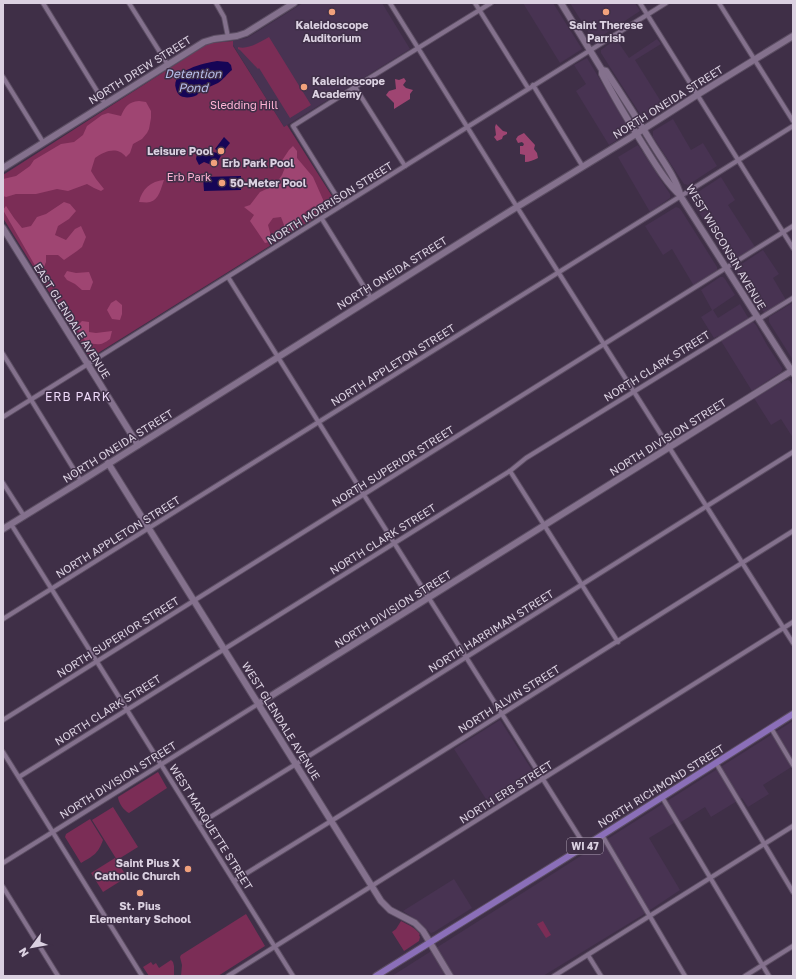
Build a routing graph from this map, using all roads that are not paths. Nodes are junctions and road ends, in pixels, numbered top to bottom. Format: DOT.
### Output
graph roads {
  1 [pos="43,3"];
  2 [pos="130,3"];
  3 [pos="216,3"];
  4 [pos="294,3"];
  5 [pos="390,3"];
  6 [pos="475,3"];
  7 [pos="491,3"];
  8 [pos="561,3"];
  9 [pos="640,3"];
  10 [pos="666,3"];
  11 [pos="719,3"];
  12 [pos="480,10"];
  13 [pos="647,15"];
  14 [pos="793,36"];
  15 [pos="228,37"];
  16 [pos="418,48"];
  17 [pos="590,50"];
  18 [pos="754,60"];
  19 [pos="168,65"];
  20 [pos="602,70"];
  21 [pos="3,77"];
  22 [pos="533,85"];
  23 [pos="355,87"];
  24 [pos="528,88"];
  25 [pos="697,95"];
  26 [pos="105,104"];
  27 [pos="793,121"];
  28 [pos="793,126"];
  29 [pos="467,127"];
  30 [pos="644,129"];
  31 [pos="636,134"];
  32 [pos="43,142"];
  33 [pos="738,160"];
  34 [pos="405,166"];
  35 [pos="584,167"];
  36 [pos="3,168"];
  37 [pos="681,197"];
  38 [pos="342,205"];
  39 [pos="517,207"];
  40 [pos="322,219"];
  41 [pos="793,226"];
  42 [pos="3,228"];
  43 [pos="784,232"];
  44 [pos="793,248"];
  45 [pos="727,268"];
  46 [pos="559,273"];
  47 [pos="228,277"];
  48 [pos="372,298"];
  49 [pos="793,298"];
  50 [pos="758,318"];
  51 [pos="604,344"];
  52 [pos="3,354"];
  53 [pos="278,357"];
  54 [pos="88,365"];
  55 [pos="793,372"];
  56 [pos="634,391"];
  57 [pos="31,400"];
  58 [pos="3,417"];
  59 [pos="319,422"];
  60 [pos="138,445"];
  61 [pos="670,448"];
  62 [pos="793,452"];
  63 [pos="108,463"];
  64 [pos="510,471"];
  65 [pos="81,481"];
  66 [pos="3,483"];
  67 [pos="364,495"];
  68 [pos="706,506"];
  69 [pos="24,516"];
  70 [pos="11,524"];
  71 [pos="545,525"];
  72 [pos="149,528"];
  73 [pos="3,529"];
  74 [pos="793,531"];
  75 [pos="394,543"];
  76 [pos="743,563"];
  77 [pos="582,585"];
  78 [pos="52,589"];
  79 [pos="429,598"];
  80 [pos="194,601"];
  81 [pos="3,619"];
  82 [pos="793,622"];
  83 [pos="784,628"];
  84 [pos="618,642"];
  85 [pos="793,643"];
  86 [pos="224,649"];
  87 [pos="466,657"];
  88 [pos="97,661"];
  89 [pos="258,704"];
  90 [pos="127,709"];
  91 [pos="502,714"];
  92 [pos="793,714"];
  93 [pos="3,720"];
  94 [pos="771,728"];
  95 [pos="3,752"];
  96 [pos="716,763"];
  97 [pos="296,764"];
  98 [pos="162,765"];
  99 [pos="793,765"];
  100 [pos="19,777"];
  101 [pos="543,780"];
  102 [pos="662,797"];
  103 [pos="331,821"];
  104 [pos="199,824"];
  105 [pos="793,826"];
  106 [pos="53,832"];
  107 [pos="602,835"];
  108 [pos="764,843"];
  109 [pos="585,846"];
  110 [pos="3,863"];
  111 [pos="710,878"];
  112 [pos="234,881"];
  113 [pos="372,886"];
  114 [pos="3,887"];
  115 [pos="793,892"];
  116 [pos="650,916"];
  117 [pos="430,942"];
  118 [pos="793,946"];
  119 [pos="275,947"];
  120 [pos="588,955"];
  121 [pos="762,965"];
  122 [pos="58,976"];
  123 [pos="142,976"];
  124 [pos="228,976"];
  125 [pos="294,976"];
  126 [pos="376,976"];
  127 [pos="450,976"];
  128 [pos="554,976"];
  129 [pos="601,976"];
  130 [pos="685,976"];
  131 [pos="746,976"];
  132 [pos="769,976"];
  1 -- 26 [label="street"];
  2 -- 19 [label="street"];
  3 -- 15 [label="street"];
  4 -- 15 [label="street, NORTH DREW STREET"];
  5 -- 16 [label="street"];
  6 -- 12 [label="street"];
  7 -- 12 [label="street"];
  8 -- 17 [label="street"];
  9 -- 13 [label="street"];
  10 -- 13 [label="street, NORTH MORRISON STREET"];
  11 -- 18 [label="street"];
  12 -- 16 [label="street"];
  12 -- 24 [label="street"];
  13 -- 17 [label="street, NORTH MORRISON STREET"];
  13 -- 25 [label="street"];
  14 -- 18 [label="street, NORTH ONEIDA STREET"];
  15 -- 19 [label="street, NORTH DREW STREET"];
  16 -- 23 [label="street"];
  16 -- 29 [label="street"];
  17 -- 20 [label="street"];
  17 -- 22 [label="street, NORTH MORRISON STREET"];
  18 -- 25 [label="street, NORTH ONEIDA STREET"];
  18 -- 27 [label="street"];
  19 -- 26 [label="street, NORTH DREW STREET"];
  20 -- 30 [label="street, WEST WISCONSIN AVENUE"];
  20 -- 31 [label="street"];
  21 -- 32 [label="street"];
  22 -- 24 [label="street, NORTH MORRISON STREET"];
  22 -- 35 [label="street"];
  23 -- 34 [label="street"];
  23 -- 38 [label="street"];
  24 -- 29 [label="street, NORTH MORRISON STREET"];
  25 -- 30 [label="street, NORTH ONEIDA STREET"];
  25 -- 33 [label="street"];
  26 -- 32 [label="street, NORTH DREW STREET"];
  28 -- 33 [label="street, NORTH APPLETON STREET"];
  29 -- 34 [label="street, NORTH MORRISON STREET"];
  29 -- 39 [label="street"];
  30 -- 31 [label="street, NORTH ONEIDA STREET"];
  30 -- 37 [label="street, WEST WISCONSIN AVENUE"];
  31 -- 35 [label="street, NORTH ONEIDA STREET"];
  31 -- 37 [label="street"];
  32 -- 36 [label="street, NORTH DREW STREET"];
  33 -- 37 [label="street, NORTH APPLETON STREET"];
  33 -- 43 [label="street"];
  34 -- 38 [label="street, NORTH MORRISON STREET"];
  35 -- 39 [label="street, NORTH ONEIDA STREET"];
  37 -- 45 [label="street, WEST WISCONSIN AVENUE"];
  37 -- 46 [label="street, NORTH APPLETON STREET"];
  38 -- 40 [label="street, NORTH MORRISON STREET"];
  39 -- 46 [label="street"];
  39 -- 48 [label="street, NORTH ONEIDA STREET"];
  40 -- 47 [label="street, NORTH MORRISON STREET"];
  40 -- 48 [label="street"];
  41 -- 43 [label="street, NORTH SUPERIOR STREET"];
  42 -- 54 [label="street, EAST GLENDALE AVENUE"];
  43 -- 44 [label="street"];
  43 -- 45 [label="street, NORTH SUPERIOR STREET"];
  45 -- 50 [label="street, WEST WISCONSIN AVENUE"];
  45 -- 51 [label="street, NORTH SUPERIOR STREET"];
  46 -- 51 [label="street"];
  46 -- 59 [label="street, NORTH APPLETON STREET"];
  47 -- 53 [label="street"];
  47 -- 54 [label="street, NORTH MORRISON STREET"];
  48 -- 53 [label="street, NORTH ONEIDA STREET"];
  49 -- 50 [label="street, NORTH CLARK STREET"];
  50 -- 55 [label="street, WEST WISCONSIN AVENUE"];
  50 -- 56 [label="street, NORTH CLARK STREET"];
  51 -- 56 [label="street"];
  51 -- 67 [label="street, NORTH SUPERIOR STREET"];
  52 -- 57 [label="street"];
  53 -- 59 [label="street"];
  53 -- 60 [label="street, NORTH ONEIDA STREET"];
  54 -- 57 [label="street, NORTH MORRISON STREET"];
  54 -- 60 [label="street, EAST GLENDALE AVENUE"];
  55 -- 61 [label="street, NORTH DIVISION STREET"];
  56 -- 61 [label="street"];
  56 -- 64 [label="street, NORTH CLARK STREET"];
  57 -- 58 [label="street, NORTH MORRISON STREET"];
  57 -- 65 [label="street"];
  59 -- 67 [label="street"];
  59 -- 72 [label="street, NORTH APPLETON STREET"];
  60 -- 63 [label="street, NORTH ONEIDA STREET"];
  61 -- 68 [label="street"];
  61 -- 71 [label="street, NORTH DIVISION STREET"];
  62 -- 68 [label="street, NORTH HARRIMAN STREET"];
  63 -- 65 [label="street, NORTH ONEIDA STREET"];
  63 -- 72 [label="street, WEST GLENDALE AVENUE"];
  64 -- 71 [label="street"];
  64 -- 75 [label="street, NORTH CLARK STREET"];
  65 -- 69 [label="street, NORTH ONEIDA STREET"];
  66 -- 69 [label="street"];
  67 -- 75 [label="street"];
  67 -- 80 [label="street, NORTH SUPERIOR STREET"];
  68 -- 76 [label="street"];
  68 -- 77 [label="street, NORTH HARRIMAN STREET"];
  69 -- 70 [label="street, NORTH ONEIDA STREET"];
  70 -- 73 [label="street, NORTH ONEIDA STREET"];
  70 -- 78 [label="street, WEST MARQUETTE STREET"];
  71 -- 77 [label="street"];
  71 -- 79 [label="street, NORTH DIVISION STREET"];
  72 -- 78 [label="street, NORTH APPLETON STREET"];
  72 -- 80 [label="street, WEST GLENDALE AVENUE"];
  74 -- 76 [label="street, NORTH ALVIN STREET"];
  75 -- 79 [label="street"];
  75 -- 86 [label="street, NORTH CLARK STREET"];
  76 -- 83 [label="street"];
  76 -- 84 [label="street, NORTH ALVIN STREET"];
  77 -- 84 [label="street"];
  77 -- 87 [label="street, NORTH HARRIMAN STREET"];
  78 -- 81 [label="street, NORTH APPLETON STREET"];
  78 -- 88 [label="street, WEST MARQUETTE STREET"];
  79 -- 87 [label="street"];
  79 -- 89 [label="street, NORTH DIVISION STREET"];
  80 -- 86 [label="street, WEST GLENDALE AVENUE"];
  80 -- 88 [label="street, NORTH SUPERIOR STREET"];
  82 -- 83 [label="street, NORTH ERB STREET"];
  83 -- 85 [label="street"];
  83 -- 101 [label="street, NORTH ERB STREET"];
  84 -- 91 [label="street, NORTH ALVIN STREET"];
  86 -- 89 [label="street, WEST GLENDALE AVENUE"];
  86 -- 90 [label="street, NORTH CLARK STREET"];
  87 -- 91 [label="street"];
  87 -- 97 [label="street, NORTH HARRIMAN STREET"];
  88 -- 90 [label="street, WEST MARQUETTE STREET"];
  88 -- 93 [label="street, NORTH SUPERIOR STREET"];
  89 -- 97 [label="street, WEST GLENDALE AVENUE"];
  89 -- 98 [label="street, NORTH DIVISION STREET"];
  90 -- 98 [label="street, WEST MARQUETTE STREET"];
  90 -- 100 [label="street, NORTH CLARK STREET"];
  91 -- 101 [label="street"];
  91 -- 103 [label="street, NORTH ALVIN STREET"];
  92 -- 94 [label="main road, NORTH RICHMOND STREET / WI 47"];
  94 -- 96 [label="main road, NORTH RICHMOND STREET / WI 47"];
  94 -- 99 [label="street"];
  95 -- 100 [label="street"];
  96 -- 102 [label="main road, NORTH RICHMOND STREET / WI 47"];
  96 -- 108 [label="street"];
  97 -- 103 [label="street, WEST GLENDALE AVENUE"];
  97 -- 104 [label="street, NORTH HARRIMAN STREET"];
  98 -- 104 [label="street, WEST MARQUETTE STREET"];
  98 -- 106 [label="street, NORTH DIVISION STREET"];
  100 -- 106 [label="street"];
  101 -- 109 [label="street"];
  101 -- 113 [label="street, NORTH ERB STREET"];
  102 -- 107 [label="main road, NORTH RICHMOND STREET / WI 47"];
  102 -- 111 [label="street"];
  103 -- 112 [label="street, NORTH ALVIN STREET"];
  103 -- 113 [label="street, WEST GLENDALE AVENUE"];
  104 -- 112 [label="street, WEST MARQUETTE STREET"];
  105 -- 108 [label="street"];
  106 -- 110 [label="street, NORTH DIVISION STREET"];
  106 -- 123 [label="street"];
  107 -- 109 [label="main road, NORTH RICHMOND STREET / WI 47"];
  107 -- 116 [label="street"];
  108 -- 111 [label="street"];
  108 -- 115 [label="street"];
  109 -- 117 [label="main road, NORTH RICHMOND STREET / WI 47"];
  111 -- 116 [label="street"];
  111 -- 121 [label="street"];
  112 -- 119 [label="street, WEST MARQUETTE STREET"];
  113 -- 117 [label="street, WEST GLENDALE AVENUE"];
  113 -- 119 [label="street, NORTH ERB STREET"];
  114 -- 122 [label="street"];
  116 -- 120 [label="street"];
  116 -- 130 [label="street"];
  117 -- 126 [label="main road, NORTH RICHMOND STREET / WI 47"];
  117 -- 127 [label="street, WEST GLENDALE AVENUE"];
  118 -- 121 [label="street"];
  119 -- 124 [label="street, NORTH ERB STREET"];
  119 -- 125 [label="street, WEST MARQUETTE STREET"];
  120 -- 128 [label="street"];
  120 -- 129 [label="street"];
  121 -- 131 [label="street"];
  121 -- 132 [label="street"];
}
